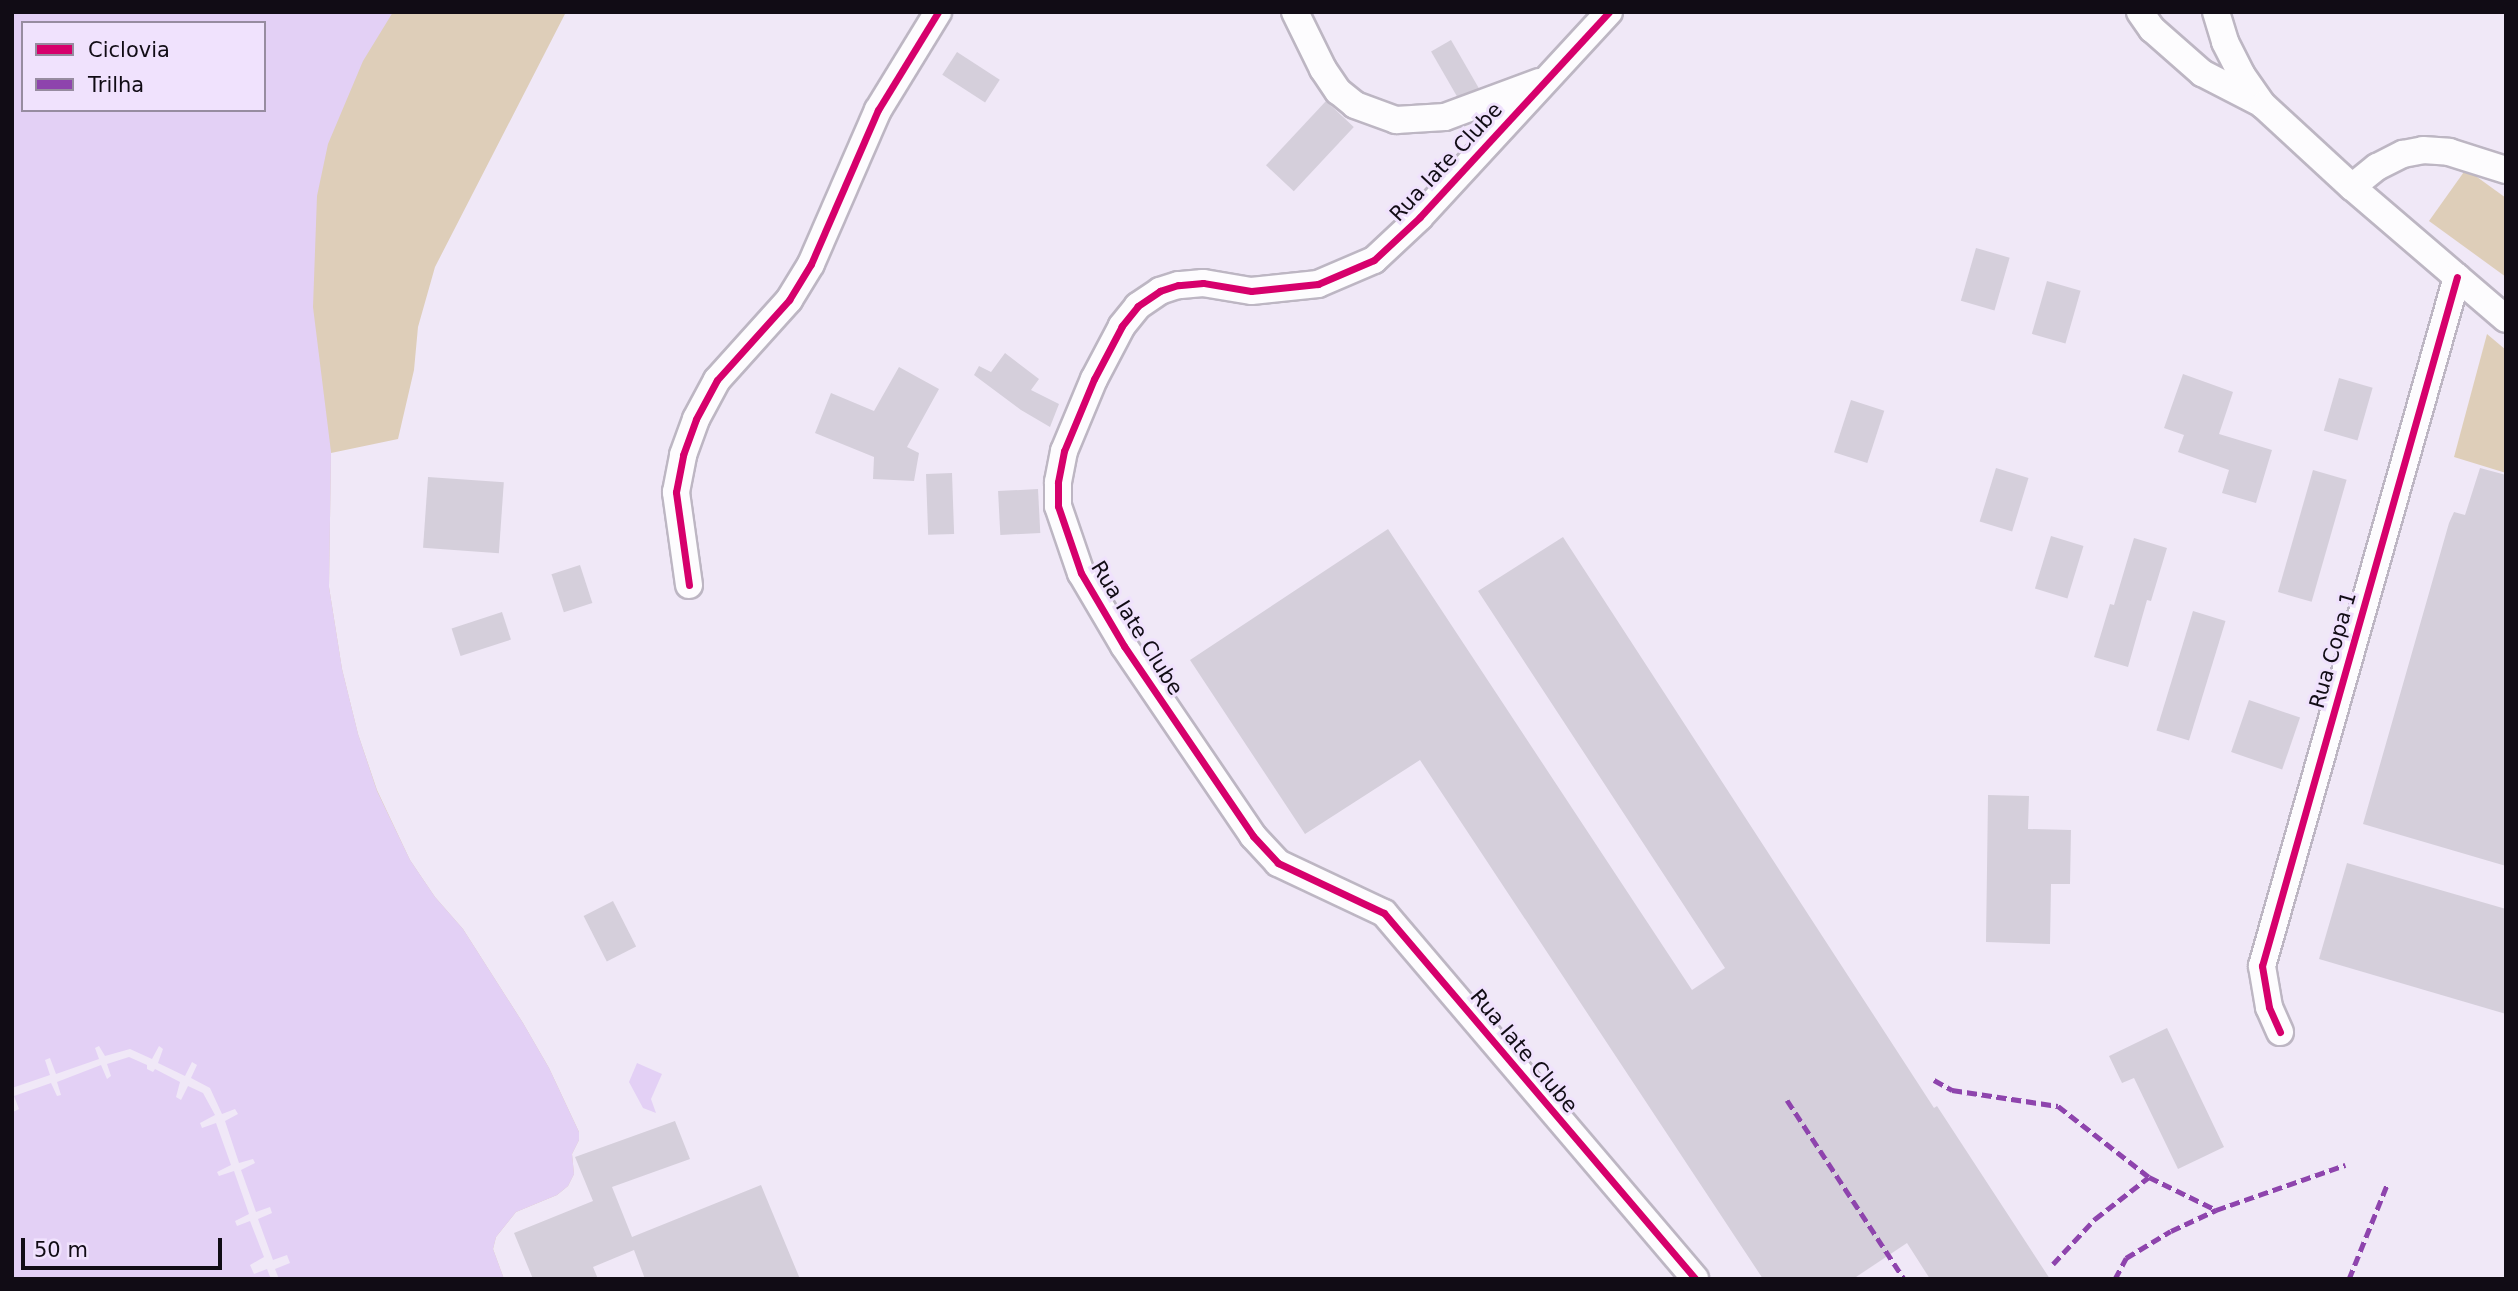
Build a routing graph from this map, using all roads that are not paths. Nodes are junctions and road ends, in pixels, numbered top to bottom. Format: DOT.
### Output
graph roads {
  1 [pos="938,12"];
  2 [pos="1295,12"];
  3 [pos="1609,12"];
  4 [pos="2140,12"];
  5 [pos="2216,12"];
  6 [pos="1544,80"];
  7 [pos="2263,105"];
  8 [pos="2506,170"];
  9 [pos="2352,187"];
  10 [pos="2457,277"];
  11 [pos="2506,319"];
  12 [pos="689,585"];
  13 [pos="2280,1032"];
  14 [pos="1695,1279"];
  1 -- 12 [label="street"];
  2 -- 6 [label="street"];
  3 -- 6 [label="street, Rua Iate Clube"];
  4 -- 7 [label="street"];
  5 -- 7 [label="street"];
  6 -- 14 [label="street, Rua Iate Clube"];
  7 -- 9 [label="street"];
  8 -- 9 [label="street"];
  9 -- 10 [label="street"];
  10 -- 11 [label="street"];
  10 -- 13 [label="street, Rua Copa 1"];
}
